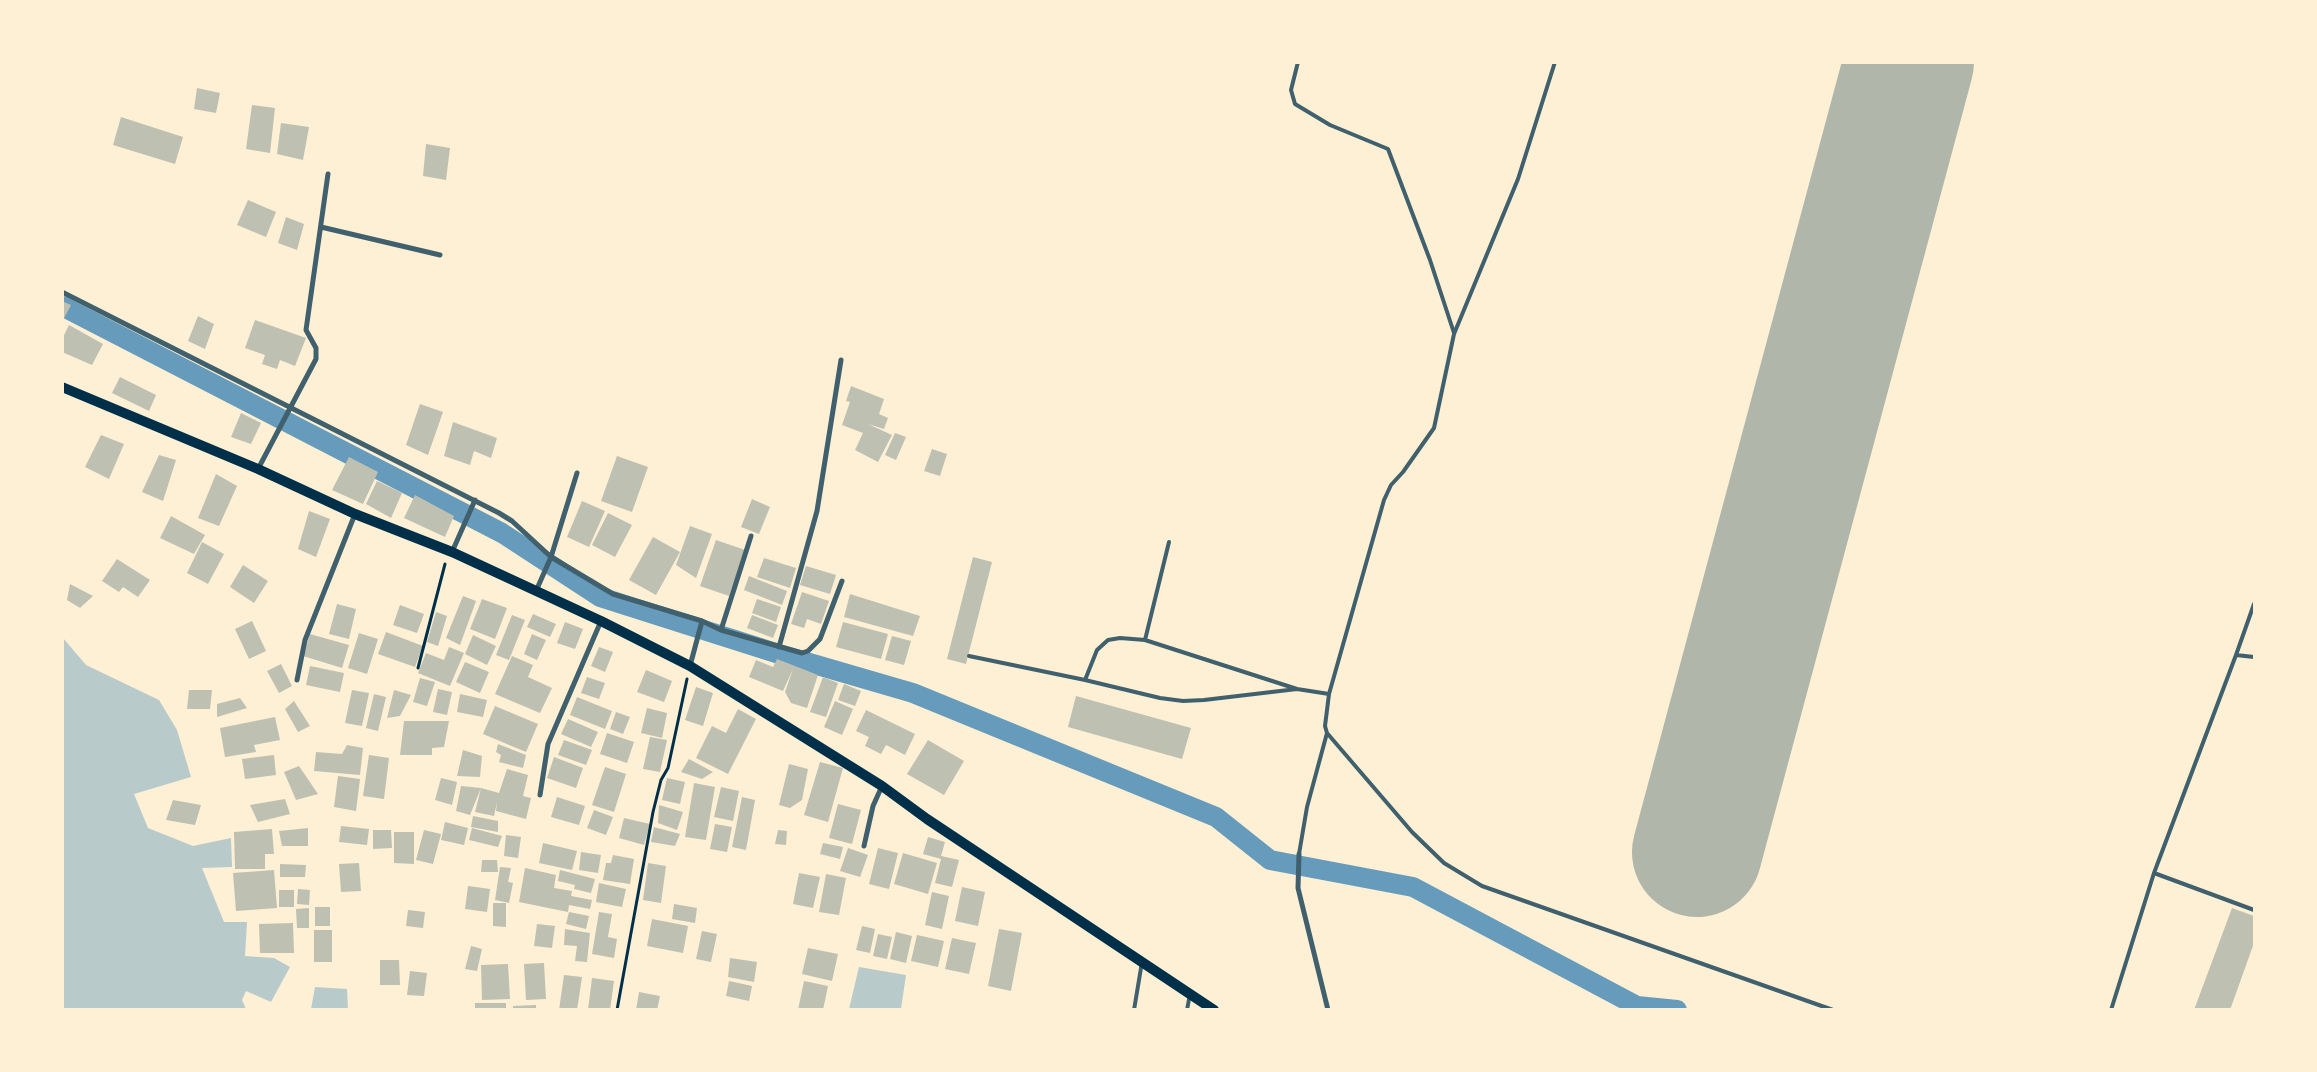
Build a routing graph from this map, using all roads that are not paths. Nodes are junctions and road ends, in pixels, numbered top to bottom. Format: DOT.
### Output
graph roads {
  1 [pos="1298,62"];
  2 [pos="1555,62"];
  3 [pos="328,174"];
  4 [pos="321,226"];
  5 [pos="440,255"];
  6 [pos="62,292"];
  7 [pos="1454,334"];
  8 [pos="841,360"];
  9 [pos="62,387"];
  10 [pos="291,408"];
  11 [pos="258,469"];
  12 [pos="577,473"];
  13 [pos="475,500"];
  14 [pos="355,514"];
  15 [pos="751,536"];
  16 [pos="1169,542"];
  17 [pos="450,552"];
  18 [pos="550,560"];
  19 [pos="842,580"];
  20 [pos="537,588"];
  21 [pos="2254,604"];
  22 [pos="601,621"];
  23 [pos="702,623"];
  24 [pos="722,630"];
  25 [pos="1145,640"];
  26 [pos="778,646"];
  27 [pos="2236,655"];
  28 [pos="969,656"];
  29 [pos="2254,657"];
  30 [pos="690,666"];
  31 [pos="297,680"];
  32 [pos="1085,680"];
  33 [pos="1297,688"];
  34 [pos="1329,694"];
  35 [pos="1327,733"];
  36 [pos="882,786"];
  37 [pos="540,795"];
  38 [pos="864,846"];
  39 [pos="1299,854"];
  40 [pos="2154,873"];
  41 [pos="2254,910"];
  42 [pos="1142,960"];
  43 [pos="1191,992"];
  44 [pos="1134,1010"];
  45 [pos="1187,1010"];
  46 [pos="1214,1010"];
  47 [pos="1328,1010"];
  48 [pos="1833,1010"];
  49 [pos="2111,1010"];
  1 -- 7 [label="lane"];
  2 -- 7 [label="lane"];
  3 -- 4 [label="street"];
  4 -- 5 [label="street"];
  4 -- 10 [label="street"];
  6 -- 10 [label="street"];
  7 -- 34 [label="lane"];
  8 -- 26 [label="street"];
  9 -- 11 [label="main road"];
  10 -- 11 [label="street"];
  10 -- 13 [label="street"];
  11 -- 14 [label="main road"];
  12 -- 18 [label="street"];
  13 -- 17 [label="street"];
  13 -- 18 [label="street"];
  14 -- 17 [label="main road"];
  14 -- 31 [label="street"];
  15 -- 24 [label="street"];
  16 -- 25 [label="lane"];
  17 -- 20 [label="main road"];
  18 -- 20 [label="street"];
  18 -- 23 [label="street"];
  19 -- 26 [label="street"];
  20 -- 22 [label="main road"];
  21 -- 27 [label="lane"];
  22 -- 30 [label="main road"];
  22 -- 37 [label="street"];
  23 -- 24 [label="street"];
  23 -- 30 [label="street"];
  24 -- 26 [label="street"];
  25 -- 32 [label="lane"];
  25 -- 33 [label="lane"];
  27 -- 29 [label="lane"];
  27 -- 40 [label="lane"];
  28 -- 32 [label="lane"];
  30 -- 36 [label="main road"];
  32 -- 33 [label="lane"];
  33 -- 34 [label="lane"];
  34 -- 35 [label="lane"];
  35 -- 39 [label="lane"];
  35 -- 48 [label="lane"];
  36 -- 38 [label="street"];
  36 -- 42 [label="main road"];
  39 -- 47 [label="street"];
  40 -- 41 [label="lane"];
  40 -- 49 [label="lane"];
  42 -- 43 [label="main road"];
  42 -- 44 [label="lane"];
  43 -- 45 [label="lane"];
  43 -- 46 [label="main road"];
}
